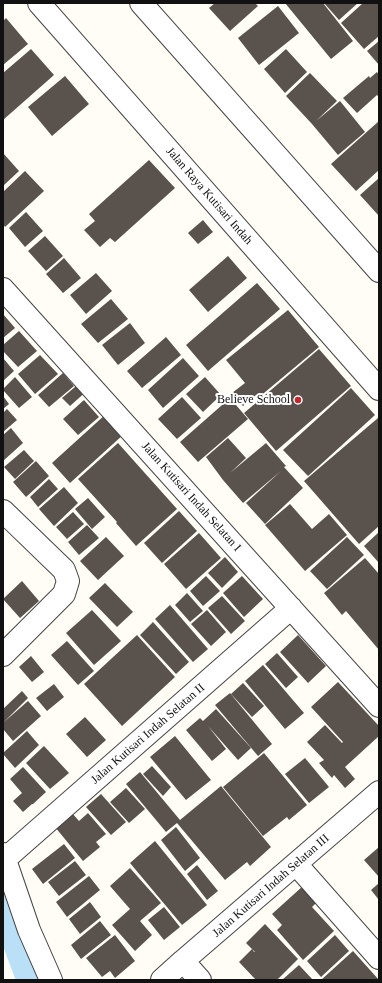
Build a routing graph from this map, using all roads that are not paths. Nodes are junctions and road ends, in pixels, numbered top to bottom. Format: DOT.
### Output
graph roads {
  1 [pos="39,3"];
  2 [pos="141,3"];
  3 [pos="379,271"];
  4 [pos="3,289"];
  5 [pos="379,389"];
  6 [pos="3,511"];
  7 [pos="291,608"];
  8 [pos="3,655"];
  9 [pos="379,706"];
  10 [pos="379,792"];
  11 [pos="4,857"];
  12 [pos="296,864"];
  13 [pos="379,958"];
  14 [pos="183,961"];
  15 [pos="51,980"];
  16 [pos="162,980"];
  17 [pos="200,980"];
  1 -- 5 [label="street, Jalan Raya Kutisari Indah"];
  2 -- 3 [label="street"];
  4 -- 7 [label="street, Jalan Kutisari Indah Selatan I"];
  6 -- 8 [label="street"];
  7 -- 9 [label="street, Jalan Kutisari Indah Selatan I"];
  7 -- 11 [label="street, Jalan Kutisari Indah Selatan II"];
  10 -- 12 [label="street, Jalan Kutisari Indah Selatan III"];
  11 -- 15 [label="street"];
  12 -- 13 [label="street"];
  12 -- 14 [label="street, Jalan Kutisari Indah Selatan III"];
  14 -- 16 [label="street, Jalan Kutisari Indah Selatan III"];
  14 -- 17 [label="street"];
}
